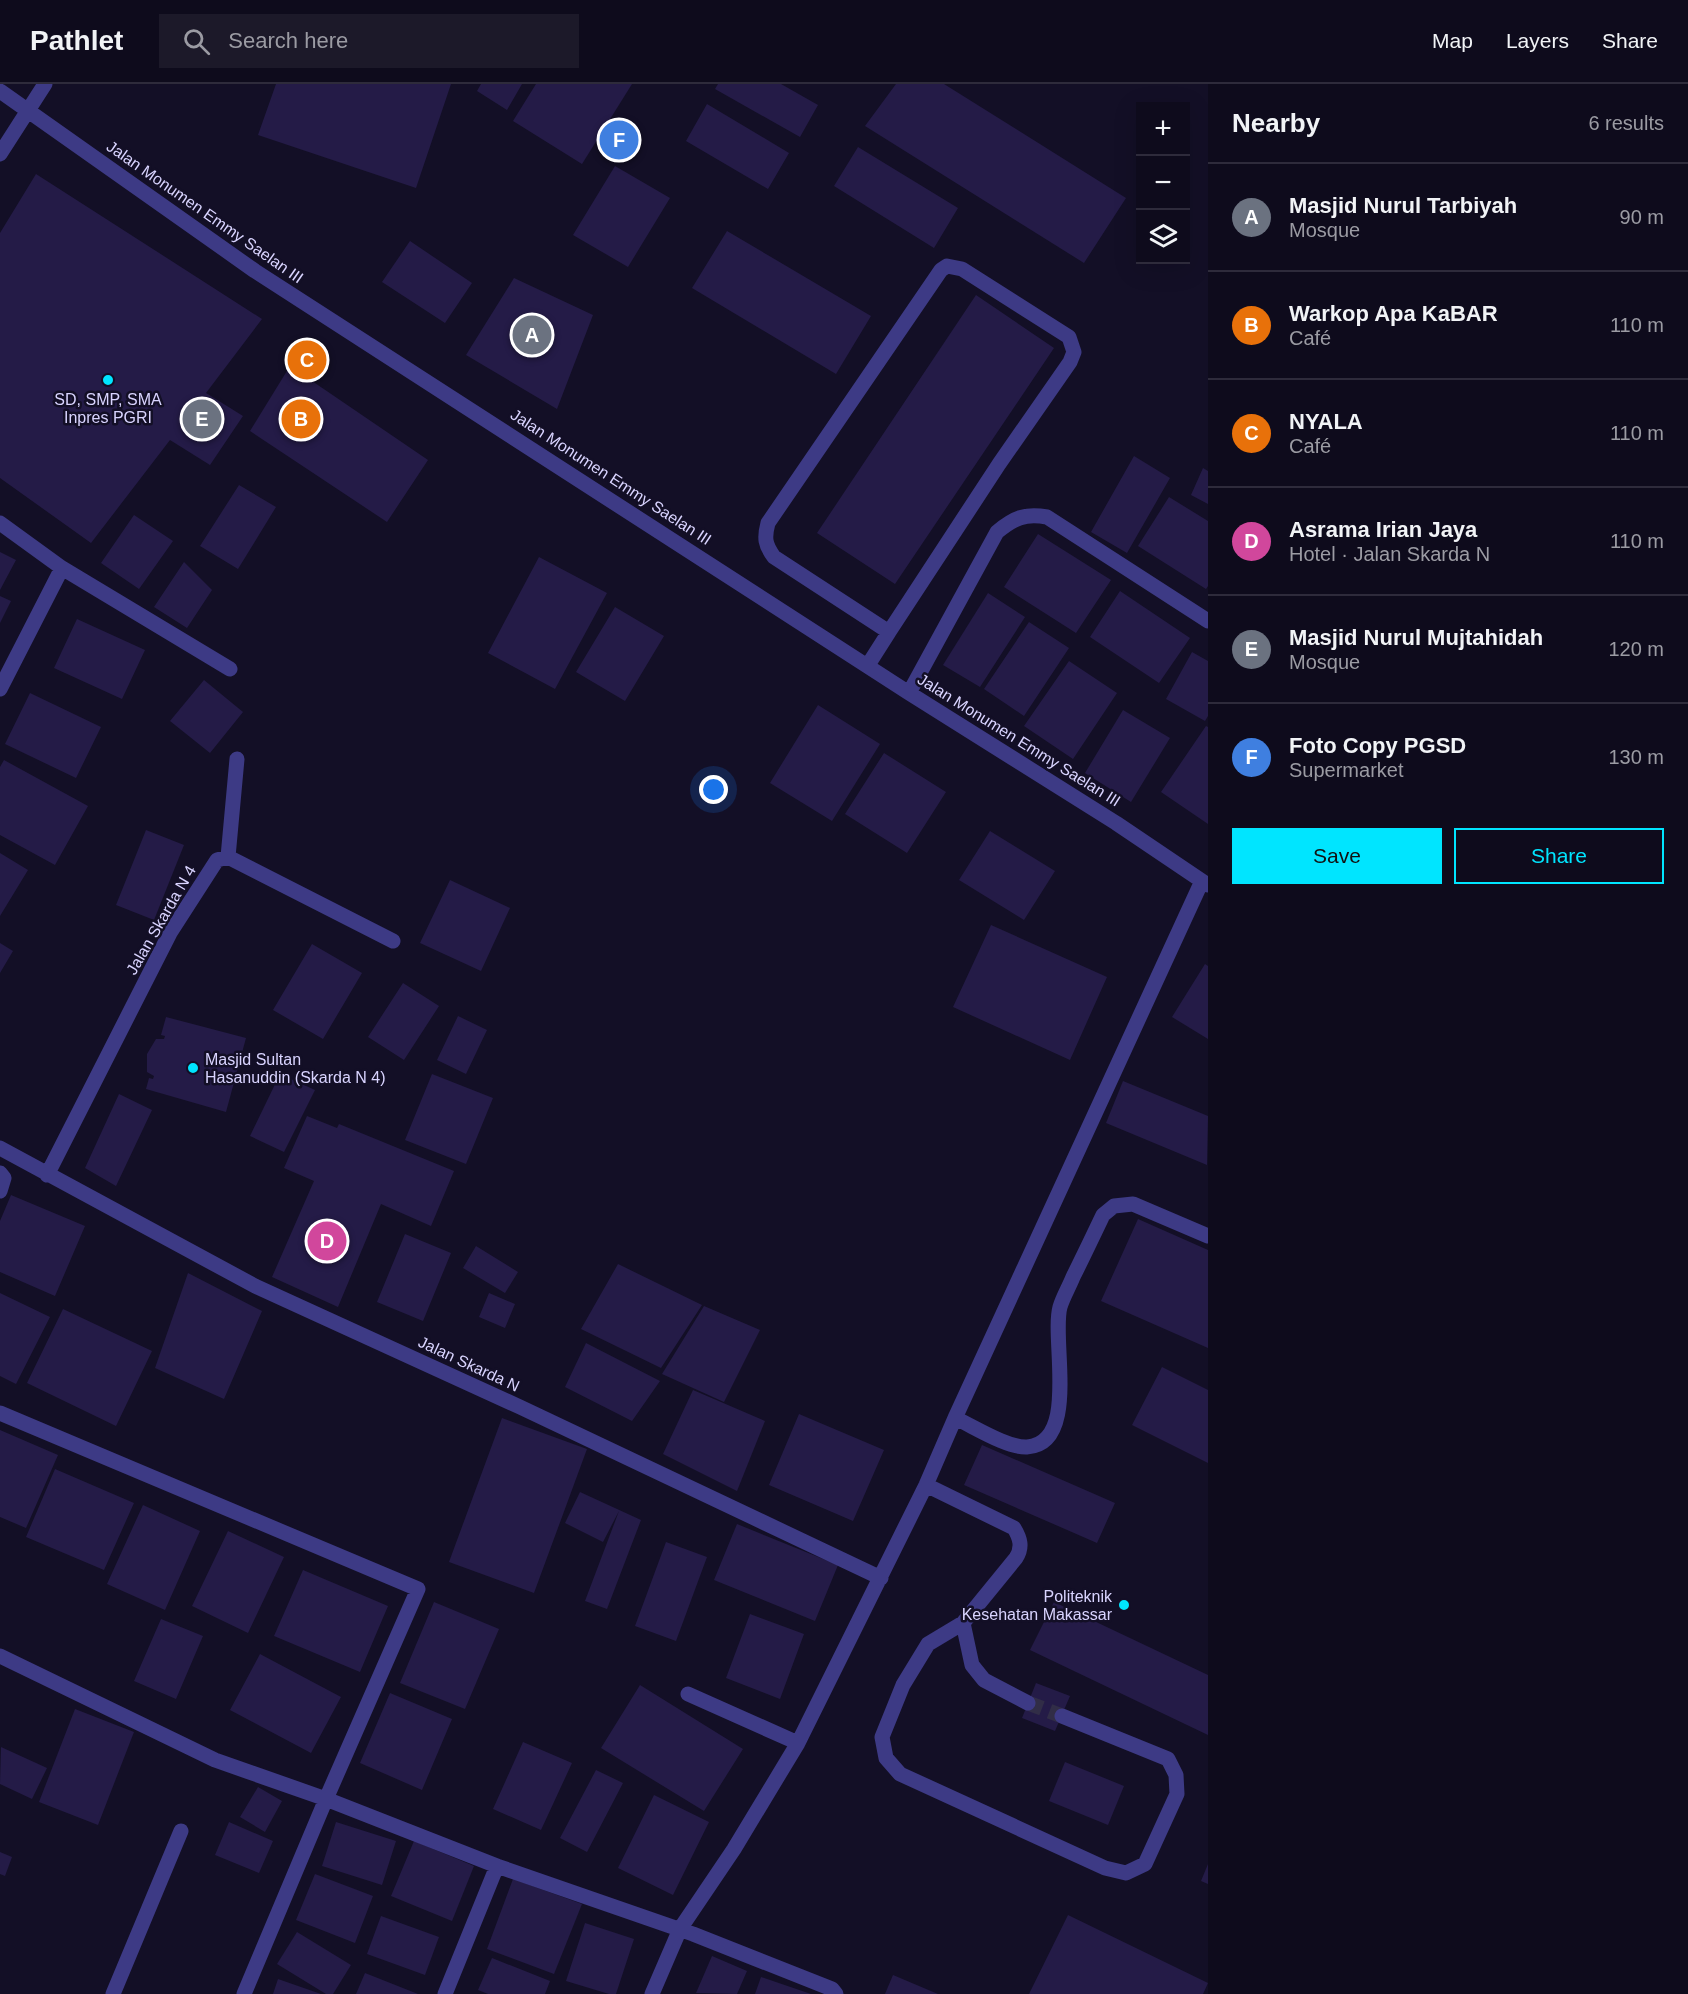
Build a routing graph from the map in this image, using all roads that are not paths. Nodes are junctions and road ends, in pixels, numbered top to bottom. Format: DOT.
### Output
graph roads {
  1 [pos="45,84"];
  2 [pos="0,91"];
  3 [pos="27,110"];
  4 [pos="0,154"];
  5 [pos="0,524"];
  6 [pos="62,568"];
  7 [pos="1208,621"];
  8 [pos="889,632"];
  9 [pos="868,664"];
  10 [pos="230,669"];
  11 [pos="0,689"];
  12 [pos="909,693"];
  13 [pos="237,759"];
  14 [pos="228,857"];
  15 [pos="1205,883"];
  16 [pos="393,941"];
  17 [pos="0,1148"];
  18 [pos="0,1173"];
  19 [pos="47,1175"];
  20 [pos="0,1191"];
  21 [pos="1208,1236"];
  22 [pos="0,1413"];
  23 [pos="955,1418"];
  24 [pos="926,1485"];
  25 [pos="881,1578"];
  26 [pos="963,1623"];
  27 [pos="0,1656"];
  28 [pos="688,1694"];
  29 [pos="1028,1703"];
  30 [pos="1062,1716"];
  31 [pos="798,1743"];
  32 [pos="326,1800"];
  33 [pos="181,1831"];
  34 [pos="497,1866"];
  35 [pos="680,1929"];
  36 [pos="113,1994"];
  37 [pos="244,1994"];
  38 [pos="445,1994"];
  39 [pos="652,1994"];
  40 [pos="836,1994"];
  1 -- 3 [label="street"];
  2 -- 3 [label="street, Jalan Monumen Emmy Saelan III"];
  3 -- 4 [label="street"];
  3 -- 9 [label="street, Jalan Monumen Emmy Saelan III"];
  5 -- 6 [label="street"];
  6 -- 10 [label="street"];
  6 -- 11 [label="street"];
  7 -- 12 [label="street"];
  8 -- 8 [label="street"];
  8 -- 9 [label="street"];
  9 -- 12 [label="street, Jalan Monumen Emmy Saelan III"];
  12 -- 15 [label="street, Jalan Monumen Emmy Saelan III"];
  13 -- 14 [label="street"];
  14 -- 16 [label="street"];
  14 -- 19 [label="street, Jalan Skarda N 4"];
  15 -- 23 [label="street"];
  17 -- 19 [label="street, Jalan Skarda N"];
  18 -- 20 [label="street"];
  19 -- 25 [label="street, Jalan Skarda N"];
  21 -- 23 [label="street"];
  22 -- 32 [label="street"];
  23 -- 24 [label="street"];
  24 -- 25 [label="street"];
  24 -- 26 [label="street"];
  25 -- 31 [label="street"];
  26 -- 29 [label="street"];
  26 -- 30 [label="street"];
  27 -- 32 [label="street"];
  28 -- 31 [label="street"];
  31 -- 35 [label="street"];
  32 -- 34 [label="street"];
  32 -- 37 [label="street"];
  33 -- 36 [label="street"];
  34 -- 35 [label="street"];
  34 -- 38 [label="street"];
  35 -- 39 [label="street"];
  35 -- 40 [label="street"];
}
